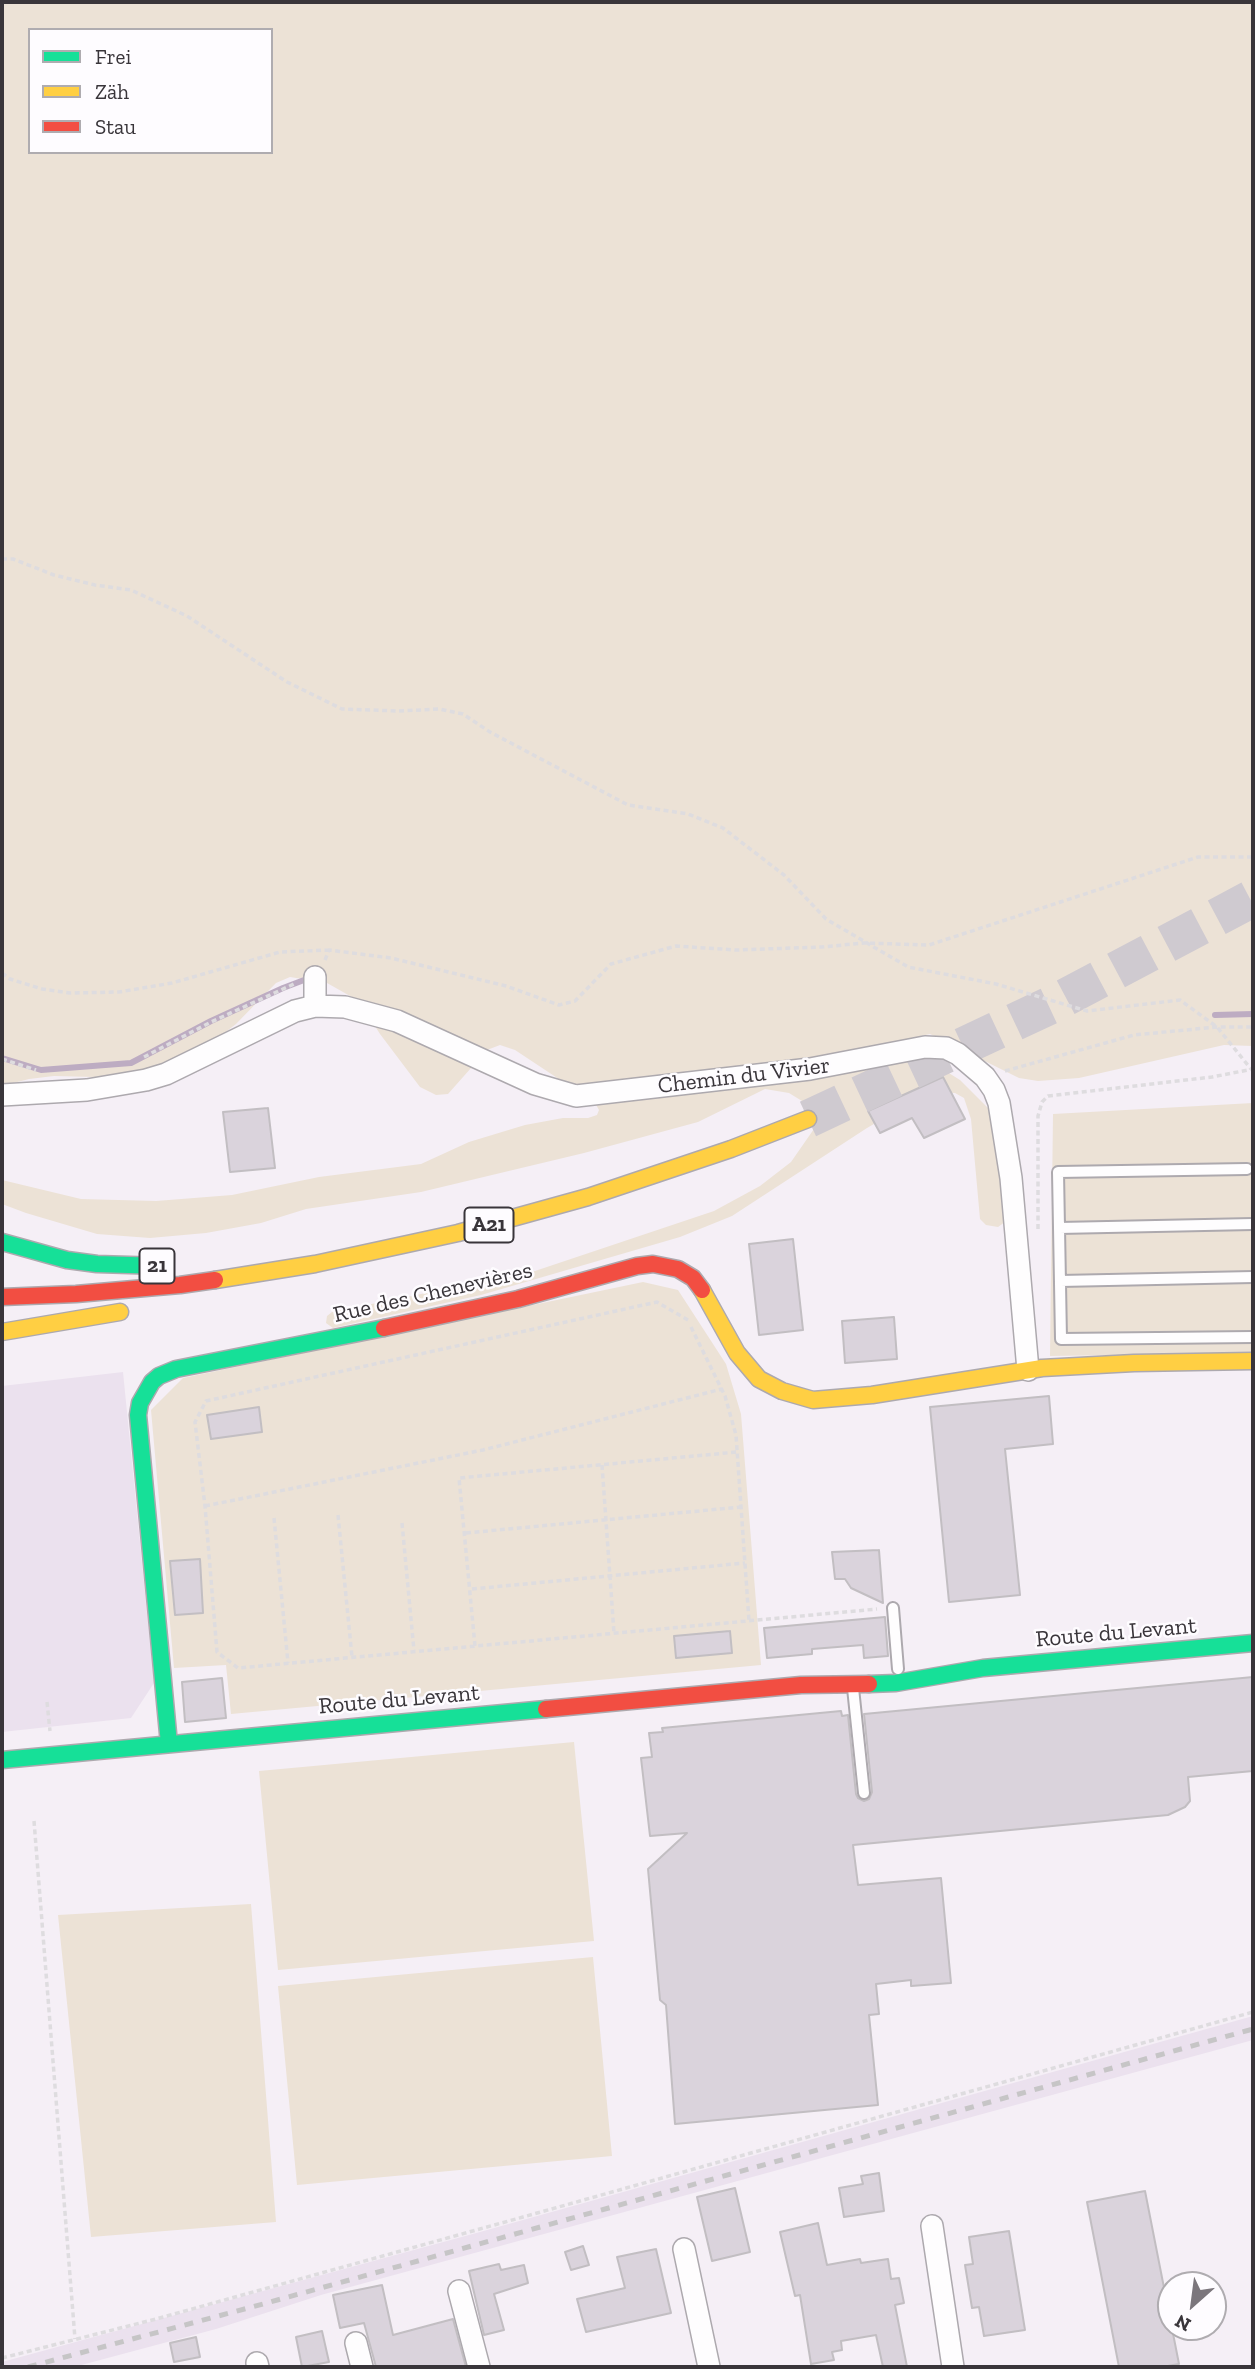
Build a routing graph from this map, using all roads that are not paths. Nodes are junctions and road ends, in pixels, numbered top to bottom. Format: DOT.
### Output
graph roads {
  1 [pos="315,977"];
  2 [pos="315,1006"];
  3 [pos="2,1095"];
  4 [pos="808,1119"];
  5 [pos="1247,1169"];
  6 [pos="1253,1224"];
  7 [pos="1059,1228"];
  8 [pos="2,1242"];
  9 [pos="315,1264"];
  10 [pos="176,1266"];
  11 [pos="204,1266"];
  12 [pos="1253,1277"];
  13 [pos="1060,1281"];
  14 [pos="3,1297"];
  15 [pos="162,1303"];
  16 [pos="136,1308"];
  17 [pos="2,1332"];
  18 [pos="1253,1337"];
  19 [pos="1253,1361"];
  20 [pos="1028,1370"];
  21 [pos="893,1608"];
  22 [pos="1253,1643"];
  23 [pos="983,1668"];
  24 [pos="898,1669"];
  25 [pos="852,1680"];
  26 [pos="169,1744"];
  27 [pos="2,1760"];
  28 [pos="864,1793"];
  29 [pos="932,2226"];
  30 [pos="684,2249"];
  31 [pos="459,2291"];
  32 [pos="356,2343"];
  33 [pos="362,2367"];
  34 [pos="479,2367"];
  35 [pos="709,2367"];
  36 [pos="953,2367"];
  1 -- 2 [label="street"];
  2 -- 3 [label="street, Chemin du Vivier"];
  2 -- 20 [label="street, Chemin du Vivier"];
  4 -- 9 [label="main road, A21"];
  5 -- 7 [label="lane"];
  6 -- 7 [label="lane"];
  7 -- 13 [label="lane"];
  8 -- 10 [label="main road, 21"];
  9 -- 11 [label="main road, 21"];
  9 -- 14 [label="main road, A21"];
  9 -- 15 [label="main road, 21"];
  12 -- 13 [label="lane"];
  13 -- 18 [label="lane"];
  16 -- 17 [label="main road, 21"];
  19 -- 20 [label="main road"];
  20 -- 26 [label="main road, Rue des Chenevières"];
  21 -- 24 [label="lane"];
  22 -- 23 [label="main road, Route du Levant"];
  23 -- 24 [label="main road, Route du Levant"];
  23 -- 25 [label="main road, Route du Levant"];
  24 -- 25 [label="main road, Route du Levant"];
  25 -- 26 [label="main road, Route du Levant"];
  25 -- 28 [label="lane"];
  26 -- 27 [label="main road, Route du Levant"];
  29 -- 36 [label="street"];
  30 -- 35 [label="street"];
  31 -- 34 [label="street"];
  32 -- 33 [label="street"];
}
